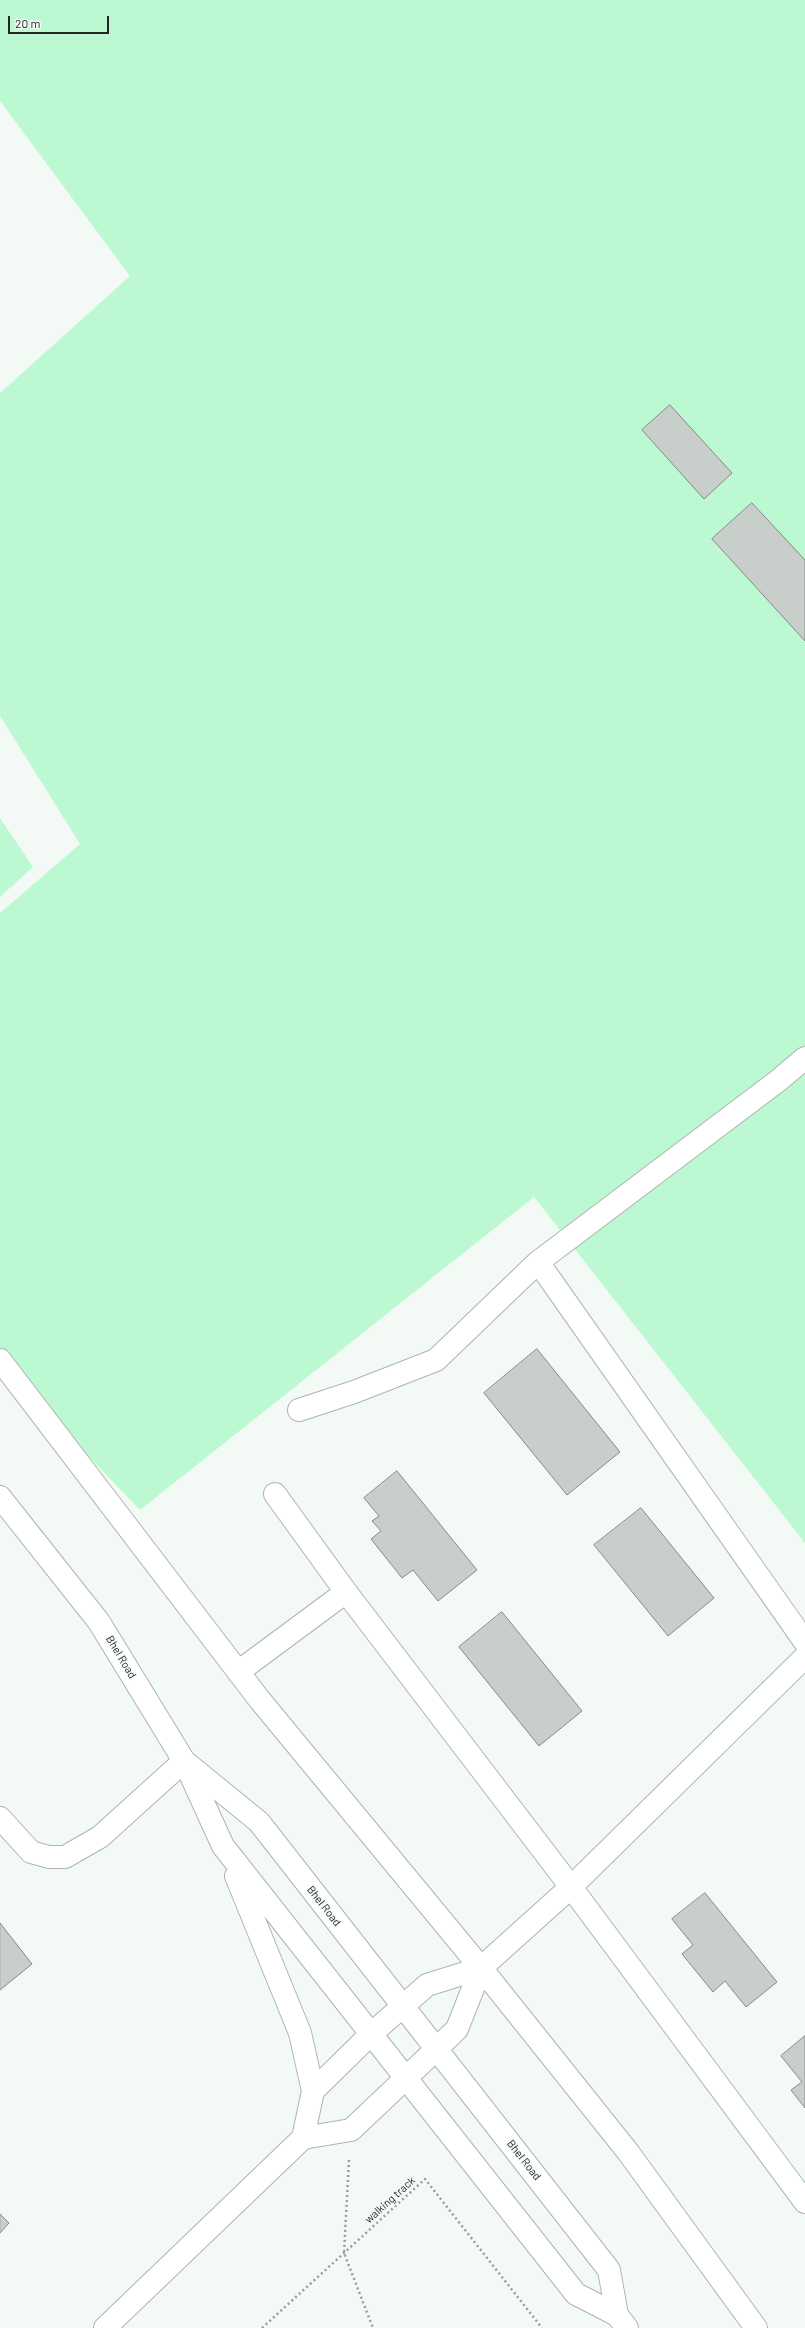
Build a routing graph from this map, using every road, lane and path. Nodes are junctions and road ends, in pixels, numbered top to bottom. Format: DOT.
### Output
graph roads {
  1 [pos="805,1058"];
  2 [pos="538,1262"];
  3 [pos="0,1360"];
  4 [pos="299,1410"];
  5 [pos="275,1494"];
  6 [pos="0,1497"];
  7 [pos="346,1592"];
  8 [pos="805,1642"];
  9 [pos="805,1656"];
  10 [pos="238,1672"];
  11 [pos="184,1761"];
  12 [pos="0,1818"];
  13 [pos="223,1846"];
  14 [pos="571,1887"];
  15 [pos="481,1968"];
  16 [pos="402,2007"];
  17 [pos="371,2034"];
  18 [pos="437,2048"];
  19 [pos="406,2078"];
  20 [pos="313,2090"];
  21 [pos="351,2130"];
  22 [pos="303,2138"];
  23 [pos="805,2202"];
  24 [pos="344,2252"];
  25 [pos="622,2321"];
  26 [pos="105,2328"];
  27 [pos="262,2328"];
  28 [pos="373,2328"];
  29 [pos="542,2328"];
  30 [pos="756,2328"];
  1 -- 2 [label="street"];
  2 -- 4 [label="street"];
  2 -- 8 [label="street"];
  3 -- 10 [label="street"];
  5 -- 7 [label="street"];
  6 -- 11 [label="street, Bhel Road"];
  7 -- 10 [label="street"];
  7 -- 14 [label="street"];
  9 -- 14 [label="street"];
  10 -- 15 [label="street"];
  11 -- 12 [label="street"];
  11 -- 13 [label="street"];
  11 -- 16 [label="street, Bhel Road"];
  13 -- 17 [label="street"];
  13 -- 20 [label="street"];
  14 -- 15 [label="street"];
  14 -- 23 [label="street"];
  15 -- 16 [label="street"];
  15 -- 18 [label="street"];
  15 -- 30 [label="street"];
  16 -- 17 [label="street"];
  16 -- 18 [label="street, Bhel Road"];
  17 -- 19 [label="street"];
  17 -- 20 [label="street"];
  18 -- 19 [label="street"];
  18 -- 25 [label="street, Bhel Road"];
  19 -- 21 [label="street"];
  19 -- 25 [label="street"];
  20 -- 22 [label="street"];
  21 -- 22 [label="street"];
  21 -- 24 [label="path"];
  22 -- 26 [label="street"];
  24 -- 27 [label="path, walking track"];
  24 -- 28 [label="path"];
  24 -- 29 [label="path, walking track"];
}
